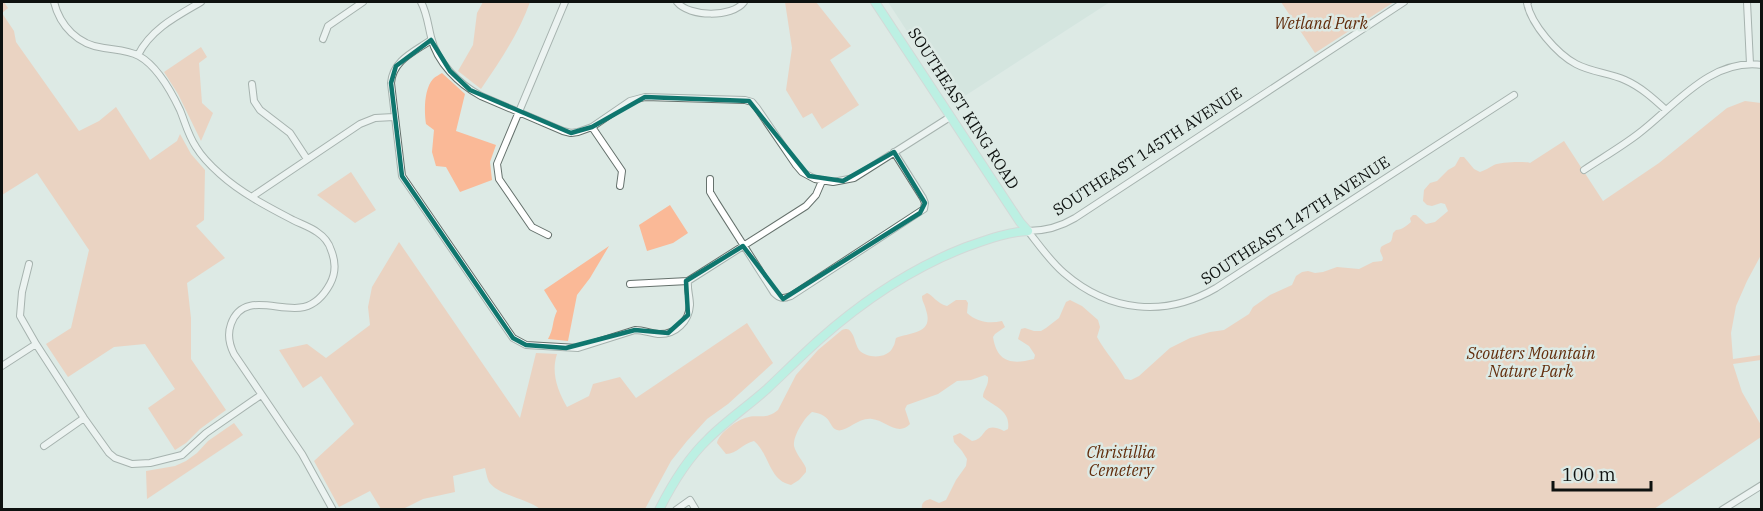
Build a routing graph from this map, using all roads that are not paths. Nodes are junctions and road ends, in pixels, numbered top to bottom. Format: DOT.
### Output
graph roads {
  1 [pos="54,2"];
  2 [pos="201,2"];
  3 [pos="363,2"];
  4 [pos="421,2"];
  5 [pos="565,2"];
  6 [pos="676,2"];
  7 [pos="744,2"];
  8 [pos="875,2"];
  9 [pos="1404,2"];
  10 [pos="1528,2"];
  11 [pos="1747,2"];
  12 [pos="323,39"];
  13 [pos="431,40"];
  14 [pos="138,55"];
  15 [pos="1750,64"];
  16 [pos="1761,65"];
  17 [pos="252,84"];
  18 [pos="1514,95"];
  19 [pos="1666,110"];
  20 [pos="518,112"];
  21 [pos="394,117"];
  22 [pos="950,117"];
  23 [pos="592,127"];
  24 [pos="894,152"];
  25 [pos="308,159"];
  26 [pos="1584,170"];
  27 [pos="710,179"];
  28 [pos="822,181"];
  29 [pos="620,186"];
  30 [pos="253,196"];
  31 [pos="1028,231"];
  32 [pos="548,235"];
  33 [pos="743,246"];
  34 [pos="29,264"];
  35 [pos="688,281"];
  36 [pos="630,284"];
  37 [pos="36,344"];
  38 [pos="2,366"];
  39 [pos="261,395"];
  40 [pos="84,418"];
  41 [pos="44,446"];
  42 [pos="1761,485"];
  43 [pos="333,510"];
  44 [pos="659,510"];
  45 [pos="676,510"];
  46 [pos="696,510"];
  47 [pos="1722,510"];
  1 -- 14 [label="street"];
  2 -- 14 [label="street"];
  3 -- 12 [label="street"];
  4 -- 13 [label="street"];
  5 -- 20 [label="street"];
  6 -- 7 [label="street"];
  8 -- 22 [label="main road, SOUTHEAST KING ROAD"];
  9 -- 31 [label="street, SOUTHEAST 145TH AVENUE"];
  10 -- 19 [label="street"];
  11 -- 15 [label="street"];
  13 -- 20 [label="street"];
  13 -- 21 [label="street"];
  14 -- 30 [label="street"];
  15 -- 16 [label="street"];
  15 -- 19 [label="street"];
  17 -- 25 [label="street"];
  18 -- 31 [label="street, SOUTHEAST 147TH AVENUE"];
  19 -- 26 [label="street"];
  20 -- 23 [label="street"];
  20 -- 32 [label="street"];
  21 -- 25 [label="street"];
  21 -- 35 [label="street"];
  22 -- 24 [label="street"];
  22 -- 31 [label="main road, SOUTHEAST KING ROAD"];
  23 -- 28 [label="street"];
  23 -- 29 [label="street"];
  24 -- 28 [label="street"];
  24 -- 33 [label="street"];
  25 -- 30 [label="street"];
  27 -- 33 [label="street"];
  28 -- 33 [label="street"];
  30 -- 39 [label="street"];
  31 -- 44 [label="main road, SOUTHEAST 145TH AVENUE"];
  33 -- 35 [label="street"];
  34 -- 37 [label="street"];
  35 -- 36 [label="street"];
  37 -- 38 [label="street"];
  37 -- 40 [label="street"];
  39 -- 40 [label="street"];
  39 -- 43 [label="street"];
  40 -- 41 [label="street"];
  42 -- 47 [label="street"];
  45 -- 46 [label="street"];
}
